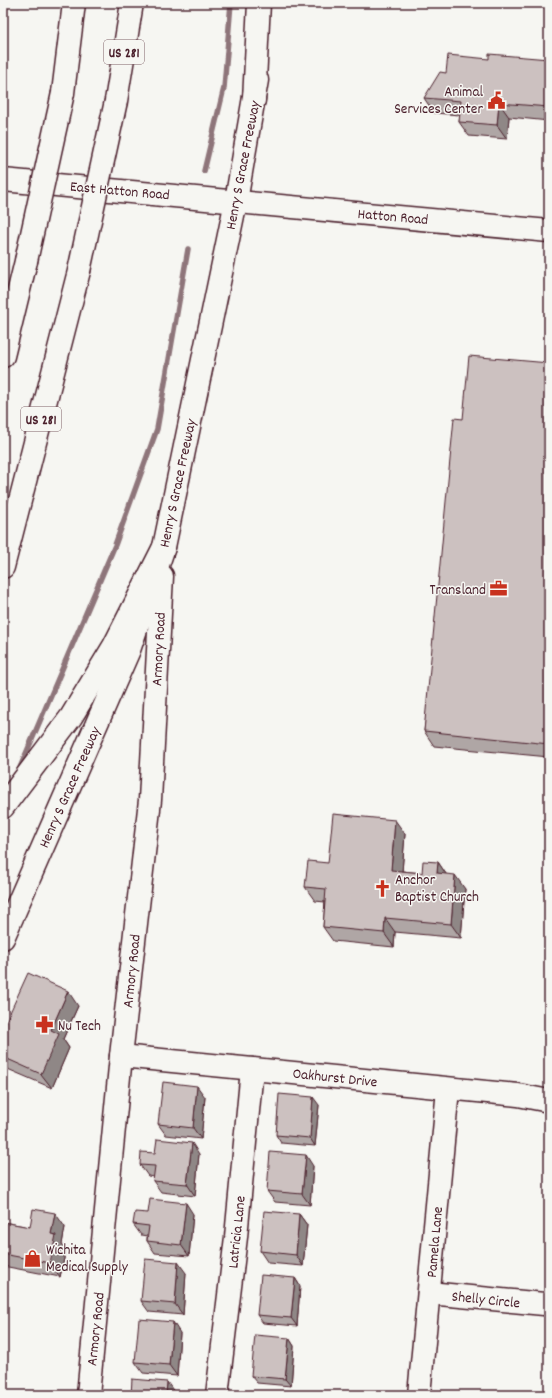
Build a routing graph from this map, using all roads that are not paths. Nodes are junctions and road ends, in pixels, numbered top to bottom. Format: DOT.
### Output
graph roads {
  1 [pos="74,3"];
  2 [pos="132,3"];
  3 [pos="259,3"];
  4 [pos="270,3"];
  5 [pos="254,100"];
  6 [pos="3,180"];
  7 [pos="236,201"];
  8 [pos="549,231"];
  9 [pos="3,356"];
  10 [pos="164,547"];
  11 [pos="3,567"];
  12 [pos="3,807"];
  13 [pos="3,938"];
  14 [pos="121,1056"];
  15 [pos="252,1069"];
  16 [pos="448,1089"];
  17 [pos="549,1101"];
  18 [pos="429,1293"];
  19 [pos="544,1304"];
  20 [pos="88,1395"];
  21 [pos="217,1395"];
  22 [pos="419,1395"];
  1 -- 9 [label="main road, bridge"];
  2 -- 11 [label="main road, US 281, bridge"];
  3 -- 5 [label="main road"];
  4 -- 5 [label="main road, Henry S Grace Freeway"];
  5 -- 7 [label="main road, Henry S Grace Freeway"];
  6 -- 7 [label="main road, East Hatton Road"];
  7 -- 8 [label="main road, Hatton Road"];
  7 -- 10 [label="main road, Henry S Grace Freeway"];
  10 -- 12 [label="main road"];
  10 -- 13 [label="main road, Henry S Grace Freeway"];
  10 -- 14 [label="main road, Armory Road"];
  14 -- 15 [label="main road, Oakhurst Drive"];
  14 -- 20 [label="main road, Armory Road"];
  15 -- 16 [label="main road, Oakhurst Drive"];
  15 -- 21 [label="main road, Latricia Lane"];
  16 -- 17 [label="main road, Oakhurst Drive"];
  16 -- 18 [label="main road, Pamela Lane"];
  18 -- 19 [label="main road, Shelly Circle"];
  18 -- 22 [label="main road, Pamela Lane"];
}
